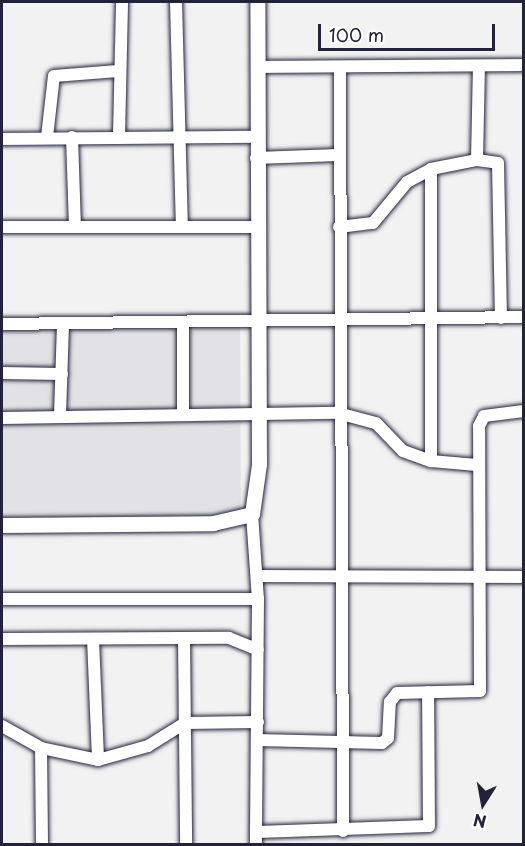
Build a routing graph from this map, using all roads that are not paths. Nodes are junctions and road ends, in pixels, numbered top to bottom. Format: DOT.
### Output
graph roads {
  1 [pos="122,2"];
  2 [pos="176,2"];
  3 [pos="257,2"];
  4 [pos="524,65"];
  5 [pos="479,66"];
  6 [pos="257,67"];
  7 [pos="340,68"];
  8 [pos="118,71"];
  9 [pos="119,136"];
  10 [pos="47,137"];
  11 [pos="72,137"];
  12 [pos="256,137"];
  13 [pos="177,138"];
  14 [pos="2,139"];
  15 [pos="338,155"];
  16 [pos="256,158"];
  17 [pos="477,160"];
  18 [pos="431,169"];
  19 [pos="75,226"];
  20 [pos="182,226"];
  21 [pos="256,226"];
  22 [pos="2,227"];
  23 [pos="339,227"];
  24 [pos="524,317"];
  25 [pos="501,318"];
  26 [pos="338,319"];
  27 [pos="428,319"];
  28 [pos="257,320"];
  29 [pos="183,323"];
  30 [pos="2,324"];
  31 [pos="63,326"];
  32 [pos="2,373"];
  33 [pos="62,374"];
  34 [pos="524,411"];
  35 [pos="258,412"];
  36 [pos="338,413"];
  37 [pos="183,414"];
  38 [pos="60,415"];
  39 [pos="2,418"];
  40 [pos="431,461"];
  41 [pos="477,465"];
  42 [pos="252,514"];
  43 [pos="2,525"];
  44 [pos="258,576"];
  45 [pos="340,577"];
  46 [pos="482,577"];
  47 [pos="524,577"];
  48 [pos="2,599"];
  49 [pos="258,599"];
  50 [pos="2,639"];
  51 [pos="93,639"];
  52 [pos="183,639"];
  53 [pos="258,650"];
  54 [pos="428,692"];
  55 [pos="258,722"];
  56 [pos="185,723"];
  57 [pos="2,726"];
  58 [pos="257,740"];
  59 [pos="342,744"];
  60 [pos="41,748"];
  61 [pos="98,760"];
  62 [pos="343,831"];
  63 [pos="256,838"];
  64 [pos="42,844"];
  65 [pos="186,844"];
  1 -- 8 [label="street"];
  2 -- 13 [label="street"];
  3 -- 6 [label="main road"];
  4 -- 5 [label="street"];
  5 -- 7 [label="street"];
  5 -- 17 [label="street"];
  6 -- 7 [label="street"];
  6 -- 12 [label="main road"];
  7 -- 15 [label="street"];
  8 -- 9 [label="street"];
  8 -- 10 [label="street"];
  9 -- 11 [label="street"];
  9 -- 13 [label="street"];
  10 -- 11 [label="street"];
  10 -- 14 [label="street"];
  11 -- 19 [label="street"];
  12 -- 13 [label="street"];
  12 -- 16 [label="main road"];
  13 -- 20 [label="street"];
  15 -- 16 [label="street"];
  15 -- 23 [label="street"];
  16 -- 21 [label="main road"];
  17 -- 18 [label="street"];
  17 -- 25 [label="street"];
  18 -- 23 [label="street"];
  18 -- 27 [label="street"];
  19 -- 20 [label="street"];
  19 -- 22 [label="street"];
  20 -- 21 [label="street"];
  21 -- 28 [label="main road"];
  23 -- 26 [label="street"];
  24 -- 25 [label="street"];
  25 -- 27 [label="street"];
  26 -- 27 [label="street"];
  26 -- 28 [label="street"];
  26 -- 36 [label="street"];
  27 -- 40 [label="street"];
  28 -- 29 [label="street"];
  28 -- 35 [label="main road"];
  29 -- 31 [label="street"];
  29 -- 37 [label="street"];
  30 -- 31 [label="street"];
  31 -- 33 [label="street"];
  32 -- 33 [label="street"];
  33 -- 38 [label="street"];
  34 -- 41 [label="street"];
  35 -- 36 [label="street"];
  35 -- 37 [label="street"];
  35 -- 42 [label="main road"];
  36 -- 40 [label="street"];
  36 -- 45 [label="street"];
  37 -- 38 [label="street"];
  38 -- 39 [label="street"];
  40 -- 41 [label="street"];
  41 -- 46 [label="street"];
  42 -- 43 [label="main road"];
  42 -- 44 [label="street"];
  44 -- 45 [label="street"];
  44 -- 49 [label="street"];
  45 -- 46 [label="street"];
  45 -- 59 [label="street"];
  46 -- 47 [label="street"];
  46 -- 54 [label="street"];
  48 -- 49 [label="street"];
  49 -- 53 [label="street"];
  50 -- 51 [label="street"];
  51 -- 52 [label="street"];
  51 -- 61 [label="street"];
  52 -- 53 [label="street"];
  52 -- 56 [label="street"];
  53 -- 55 [label="street"];
  54 -- 59 [label="street"];
  54 -- 62 [label="street"];
  55 -- 56 [label="street"];
  55 -- 58 [label="street"];
  56 -- 61 [label="street"];
  56 -- 65 [label="street"];
  57 -- 60 [label="street"];
  58 -- 59 [label="street"];
  58 -- 63 [label="street"];
  59 -- 62 [label="street"];
  60 -- 61 [label="street"];
  60 -- 64 [label="street"];
  62 -- 63 [label="street"];
}
